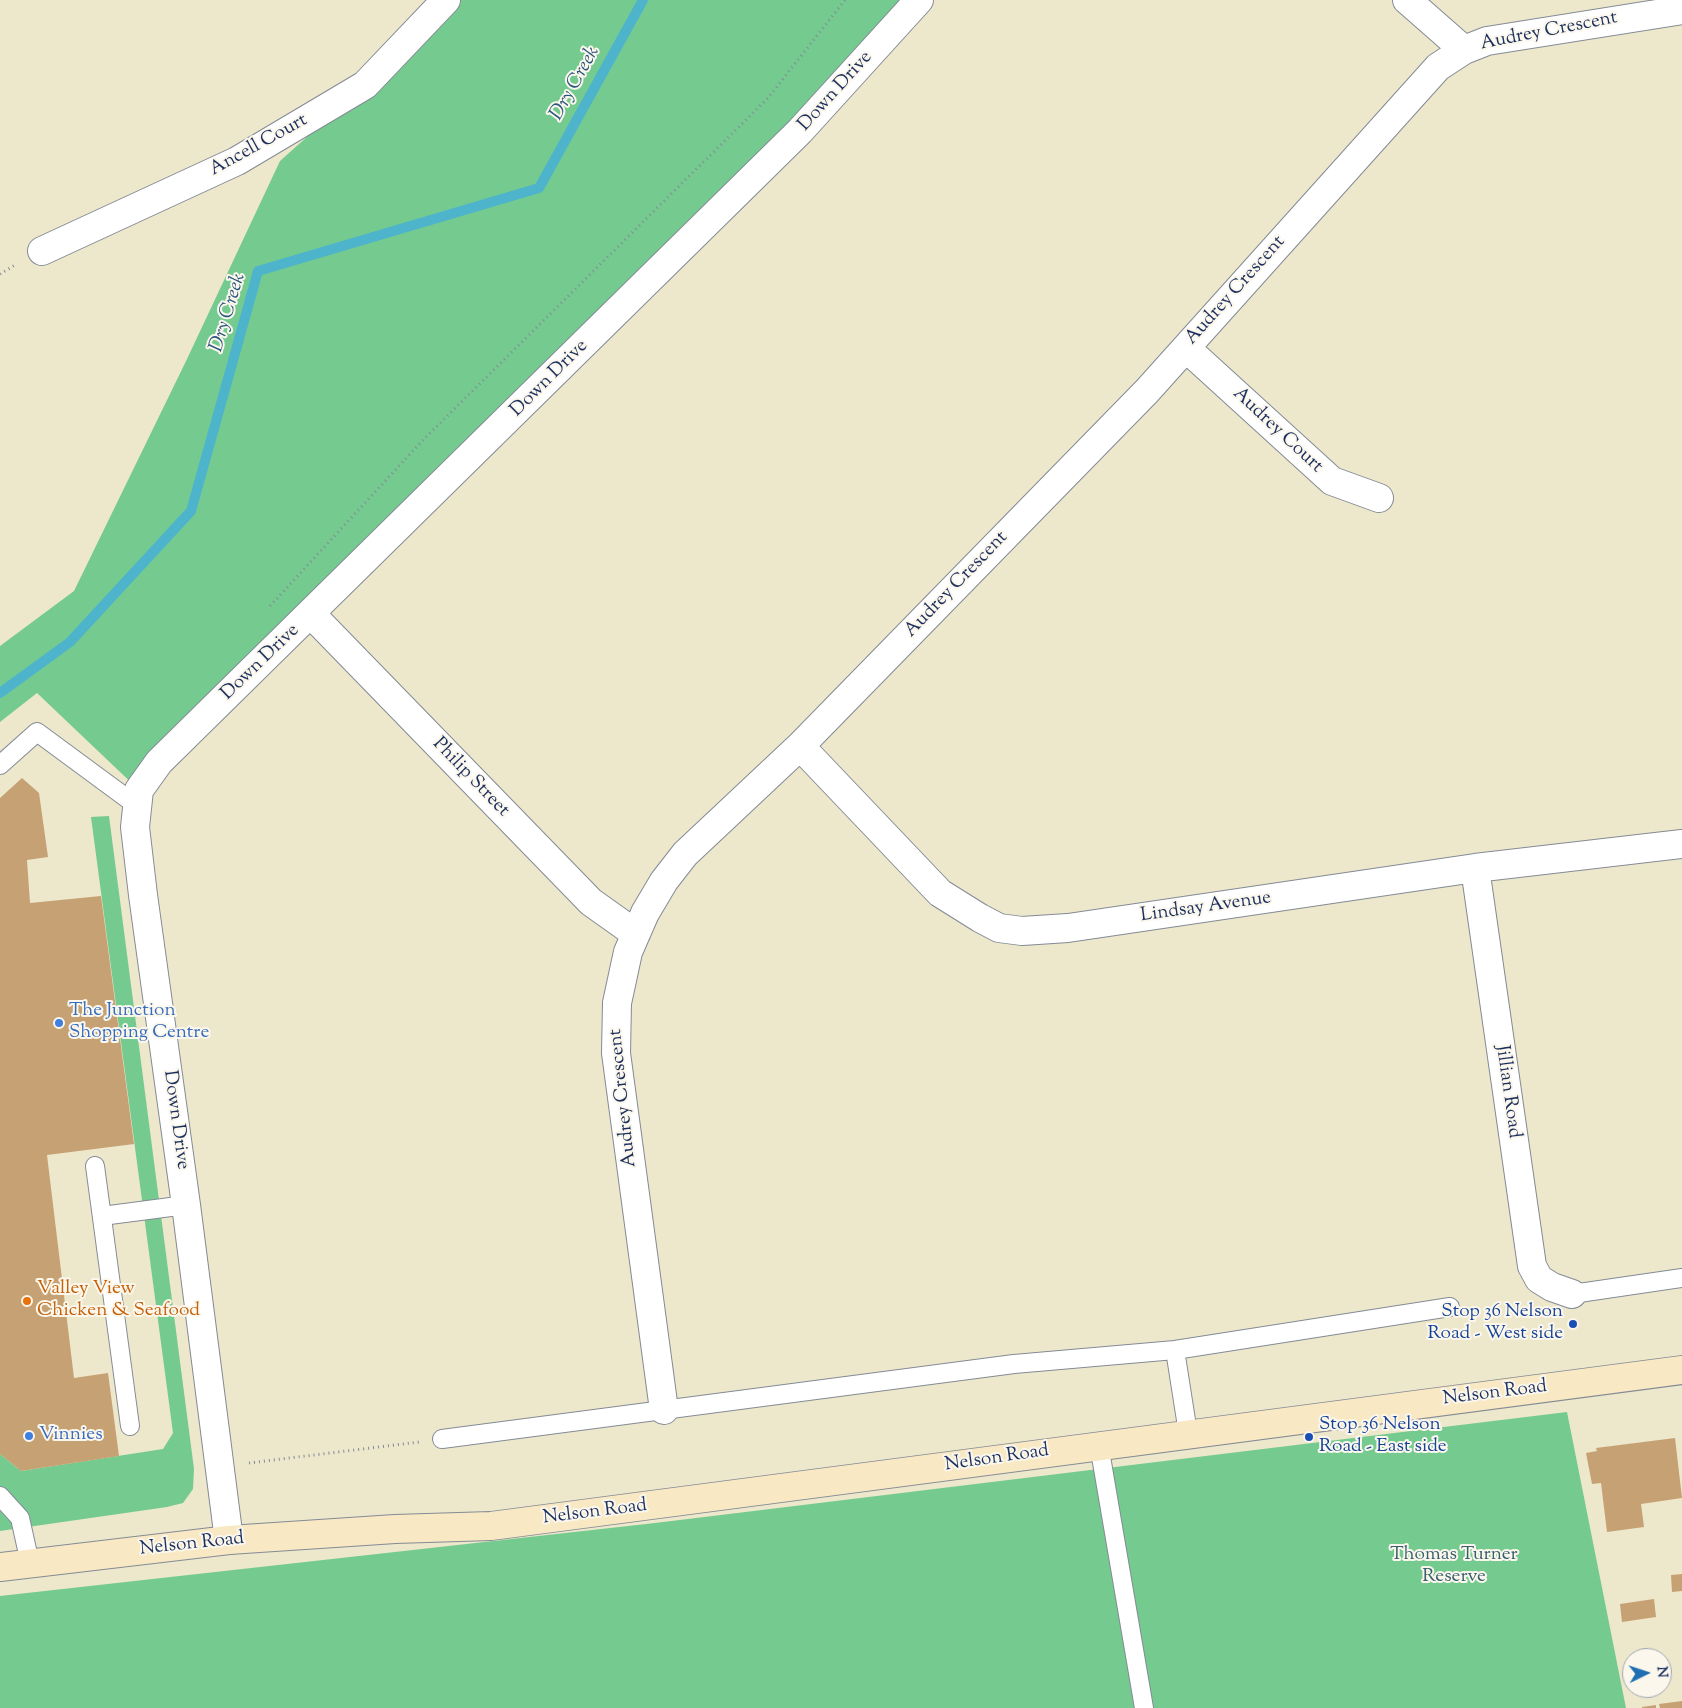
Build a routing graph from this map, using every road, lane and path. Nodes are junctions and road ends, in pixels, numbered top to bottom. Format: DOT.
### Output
graph roads {
  1 [pos="446,0"];
  2 [pos="845,0"];
  3 [pos="919,0"];
  4 [pos="1408,0"];
  5 [pos="1682,10"];
  6 [pos="1464,50"];
  7 [pos="42,251"];
  8 [pos="1186,348"];
  9 [pos="1378,498"];
  10 [pos="268,608"];
  11 [pos="311,614"];
  12 [pos="800,746"];
  13 [pos="0,765"];
  14 [pos="136,805"];
  15 [pos="1682,844"];
  16 [pos="1475,868"];
  17 [pos="636,934"];
  18 [pos="95,1166"];
  19 [pos="186,1205"];
  20 [pos="102,1216"];
  21 [pos="1682,1278"];
  22 [pos="1572,1294"];
  23 [pos="1450,1307"];
  24 [pos="1175,1350"];
  25 [pos="1682,1370"];
  26 [pos="664,1410"];
  27 [pos="130,1426"];
  28 [pos="1188,1433"];
  29 [pos="442,1439"];
  30 [pos="1099,1445"];
  31 [pos="241,1464"];
  32 [pos="0,1496"];
  33 [pos="229,1540"];
  34 [pos="30,1563"];
  35 [pos="0,1567"];
  36 [pos="1144,1708"];
  1 -- 7 [label="street, Ancell Court"];
  2 -- 10 [label="path"];
  3 -- 11 [label="street, Down Drive"];
  4 -- 6 [label="street"];
  5 -- 6 [label="street, Audrey Crescent"];
  6 -- 8 [label="street, Audrey Crescent"];
  8 -- 9 [label="street, Audrey Court"];
  8 -- 12 [label="street, Audrey Crescent"];
  11 -- 14 [label="street, Down Drive"];
  11 -- 17 [label="street, Philip Street"];
  12 -- 16 [label="street, Lindsay Avenue"];
  12 -- 17 [label="street, Audrey Crescent"];
  13 -- 14 [label="lane"];
  14 -- 19 [label="street, Down Drive"];
  15 -- 16 [label="street, Lindsay Avenue"];
  16 -- 22 [label="street, Jillian Road"];
  17 -- 26 [label="street, Audrey Crescent"];
  18 -- 20 [label="lane"];
  19 -- 20 [label="lane"];
  19 -- 33 [label="street, Down Drive"];
  20 -- 27 [label="lane"];
  21 -- 22 [label="lane"];
  23 -- 24 [label="lane"];
  24 -- 26 [label="lane"];
  24 -- 28 [label="lane"];
  25 -- 28 [label="main road, Nelson Road"];
  26 -- 29 [label="lane"];
  28 -- 30 [label="main road, Nelson Road"];
  29 -- 31 [label="path"];
  30 -- 33 [label="main road, Nelson Road"];
  30 -- 36 [label="lane"];
  32 -- 34 [label="lane"];
  33 -- 34 [label="main road, Nelson Road"];
  34 -- 35 [label="main road, Nelson Road"];
}
